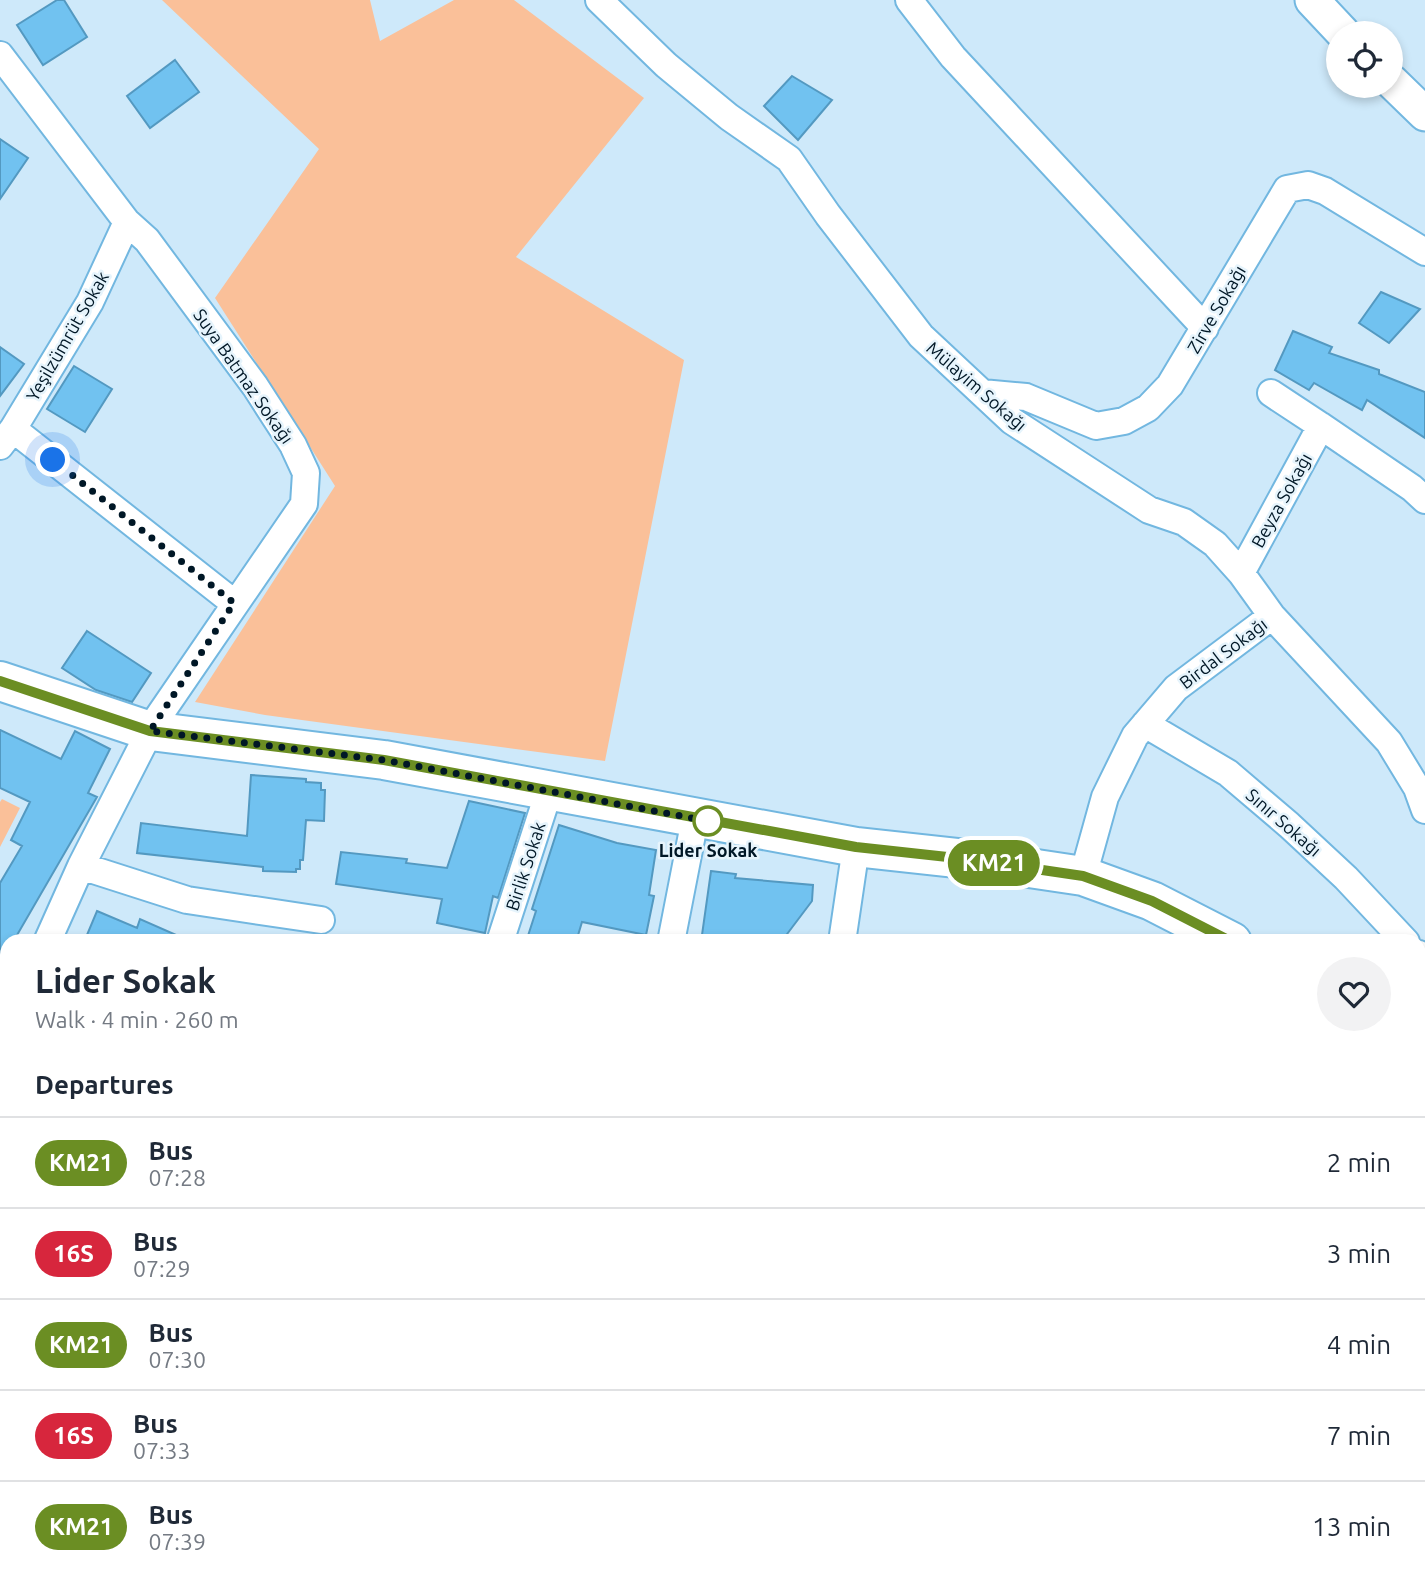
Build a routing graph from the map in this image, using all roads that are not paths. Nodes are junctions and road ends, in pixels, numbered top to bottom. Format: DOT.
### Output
graph roads {
  1 [pos="599,0"];
  2 [pos="909,0"];
  3 [pos="1312,0"];
  4 [pos="1332,21"];
  5 [pos="0,55"];
  6 [pos="1403,93"];
  7 [pos="1425,114"];
  8 [pos="127,222"];
  9 [pos="1425,252"];
  10 [pos="1205,328"];
  11 [pos="982,393"];
  12 [pos="1271,393"];
  13 [pos="1321,426"];
  14 [pos="7,437"];
  15 [pos="1425,500"];
  16 [pos="1241,573"];
  17 [pos="234,603"];
  18 [pos="1272,617"];
  19 [pos="0,681"];
  20 [pos="1145,724"];
  21 [pos="150,731"];
  22 [pos="549,791"];
  23 [pos="1425,810"];
  24 [pos="695,819"];
  25 [pos="856,847"];
  26 [pos="81,866"];
  27 [pos="1083,876"];
  28 [pos="321,920"];
  29 [pos="51,934"];
  30 [pos="503,934"];
  31 [pos="673,934"];
  32 [pos="843,934"];
  33 [pos="1216,934"];
  34 [pos="1398,934"];
  1 -- 11 [label="street, Mülayim Sokağı"];
  2 -- 10 [label="street"];
  3 -- 4 [label="street"];
  5 -- 8 [label="street, Suya Batmaz Sokağı"];
  6 -- 7 [label="street"];
  8 -- 14 [label="street, Yeşilzümrüt Sokak"];
  8 -- 17 [label="street, Suya Batmaz Sokağı"];
  9 -- 10 [label="street, Zirve Sokağı"];
  10 -- 11 [label="street, Zirve Sokağı"];
  11 -- 16 [label="street, Mülayim Sokağı"];
  12 -- 13 [label="street"];
  13 -- 15 [label="street"];
  13 -- 16 [label="street, Beyza Sokağı"];
  14 -- 17 [label="street"];
  16 -- 18 [label="street, Mülayim Sokağı"];
  17 -- 21 [label="street, Suya Batmaz Sokağı"];
  18 -- 20 [label="street, Birdal Sokağı"];
  18 -- 23 [label="street, Mülayim Sokağı"];
  19 -- 21 [label="main road"];
  20 -- 27 [label="street, Birdal Sokağı"];
  20 -- 34 [label="street, Sınır Sokağı"];
  21 -- 22 [label="main road"];
  21 -- 26 [label="street, Suya Batmaz Sokağı"];
  22 -- 24 [label="main road"];
  22 -- 30 [label="street, Birlik Sokak"];
  24 -- 25 [label="main road"];
  24 -- 31 [label="street"];
  25 -- 27 [label="main road"];
  25 -- 32 [label="street"];
  26 -- 28 [label="street"];
  26 -- 29 [label="street, Suya Batmaz Sokağı"];
  27 -- 33 [label="main road"];
}
